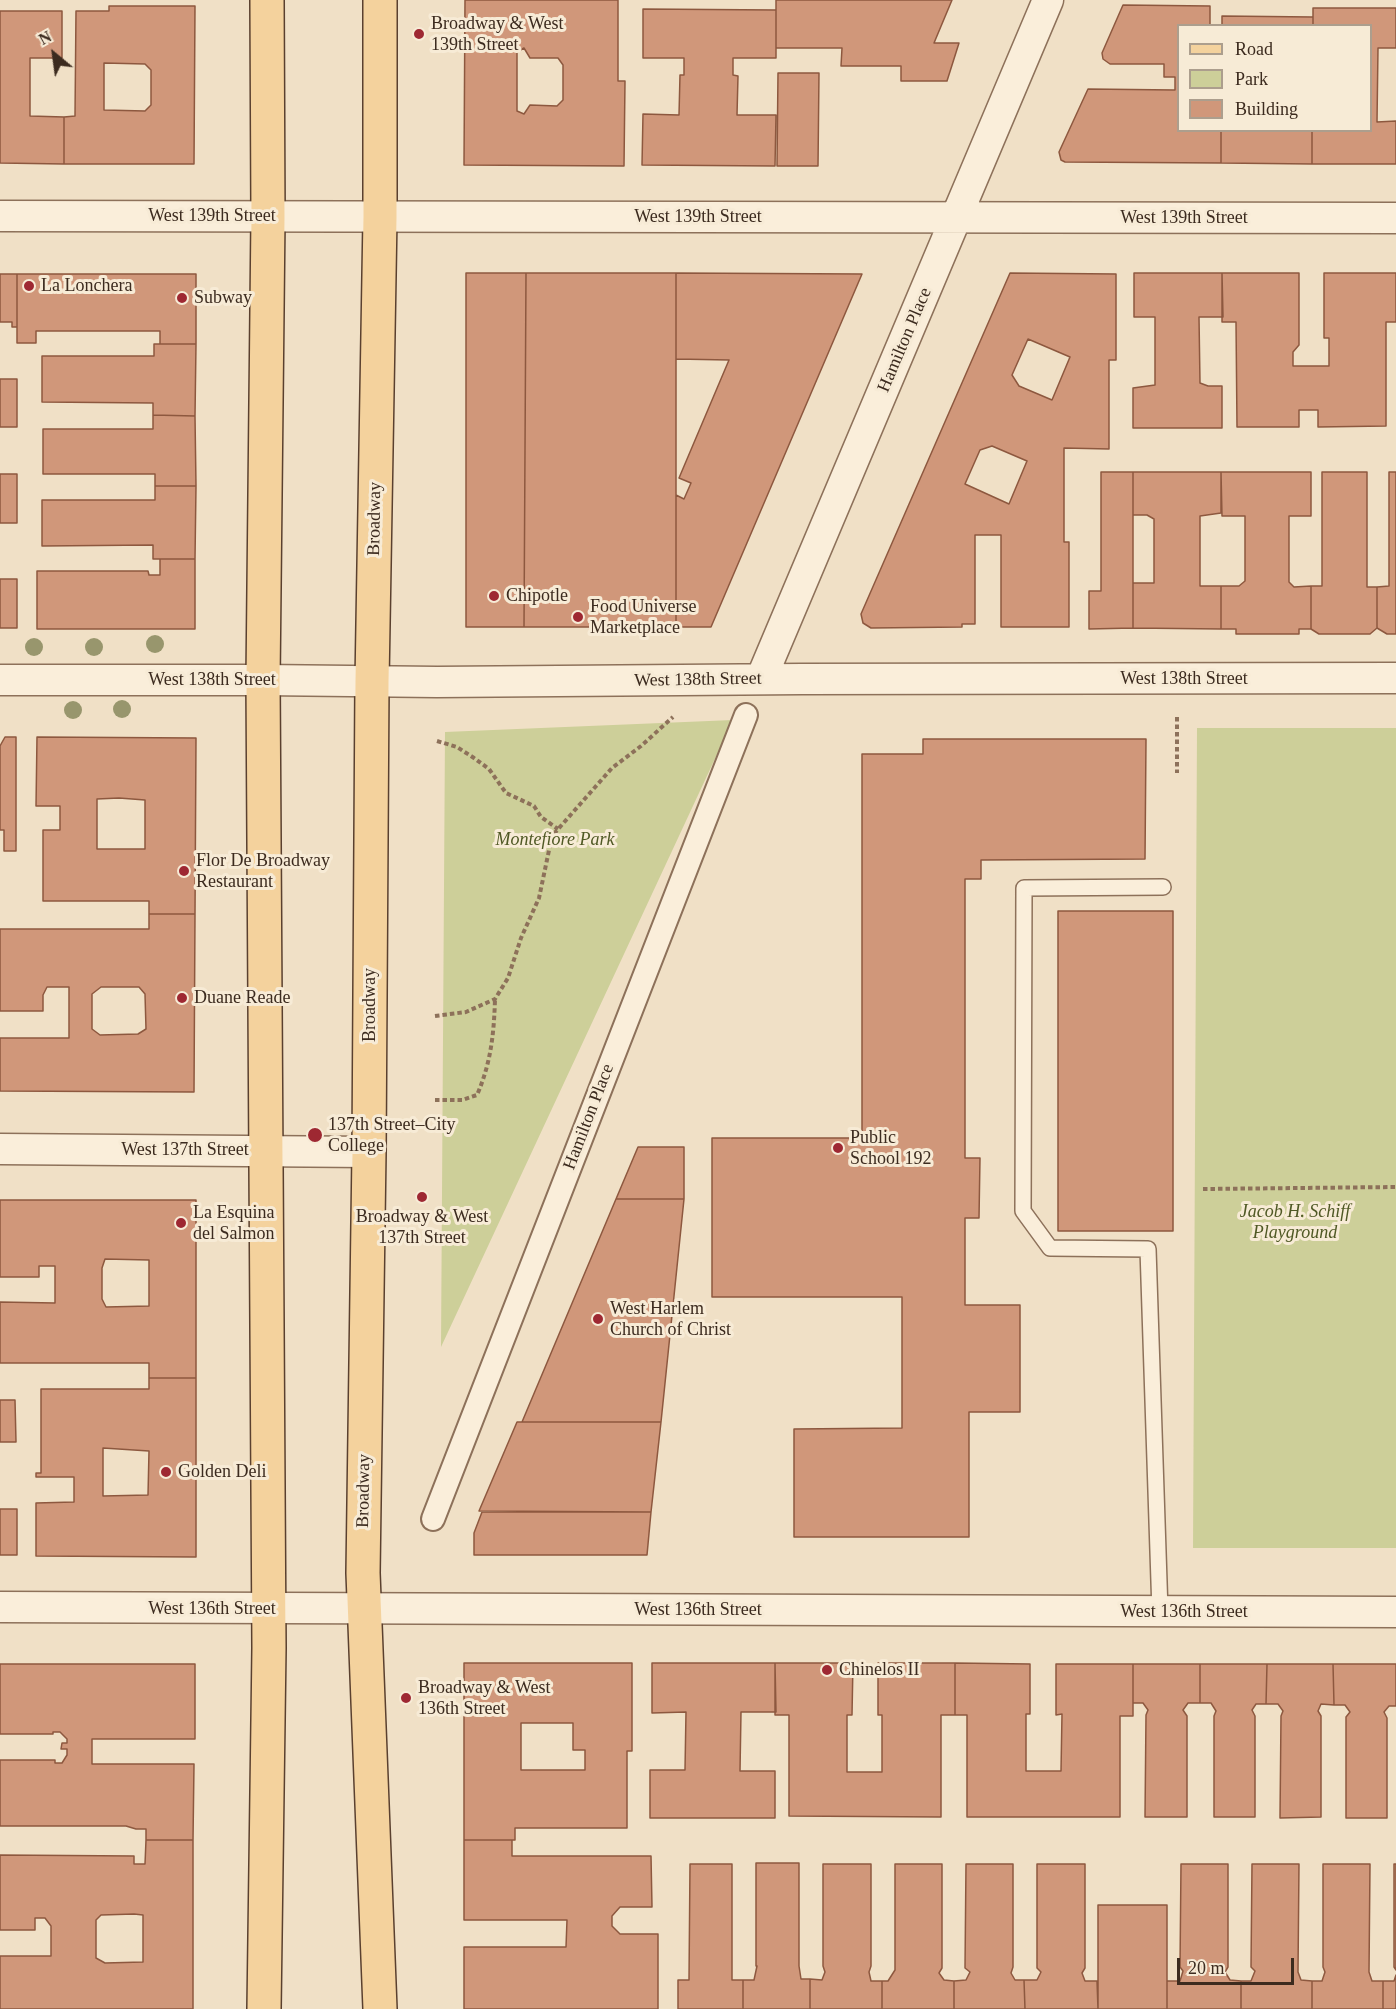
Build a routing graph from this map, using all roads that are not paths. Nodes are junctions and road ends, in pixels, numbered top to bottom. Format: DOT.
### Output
graph roads {
  1 [pos="267,0"];
  2 [pos="380,0"];
  3 [pos="1048,0"];
  4 [pos="0,216"];
  5 [pos="268,217"];
  6 [pos="380,217"];
  7 [pos="957,218"];
  8 [pos="1396,218"];
  9 [pos="1396,678"];
  10 [pos="761,679"];
  11 [pos="0,680"];
  12 [pos="263,680"];
  13 [pos="372,682"];
  14 [pos="746,715"];
  15 [pos="1163,887"];
  16 [pos="0,1149"];
  17 [pos="266,1151"];
  18 [pos="369,1152"];
  19 [pos="433,1519"];
  20 [pos="0,1607"];
  21 [pos="364,1608"];
  22 [pos="269,1609"];
  23 [pos="1160,1612"];
  24 [pos="1396,1612"];
  25 [pos="264,2009"];
  26 [pos="380,2009"];
  1 -- 5 [label="main road"];
  2 -- 6 [label="main road, Broadway"];
  3 -- 7 [label="street, Hamilton Place"];
  4 -- 5 [label="street, West 139th Street"];
  5 -- 6 [label="street, West 139th Street"];
  5 -- 12 [label="main road"];
  6 -- 7 [label="street, West 139th Street"];
  6 -- 13 [label="main road, Broadway"];
  7 -- 8 [label="street, West 139th Street"];
  7 -- 10 [label="street, Hamilton Place"];
  9 -- 10 [label="street, West 138th Street"];
  10 -- 13 [label="street, West 138th Street"];
  11 -- 12 [label="street, West 138th Street"];
  12 -- 13 [label="street, West 138th Street"];
  12 -- 17 [label="main road"];
  13 -- 18 [label="main road, Broadway"];
  14 -- 19 [label="street, Hamilton Place"];
  15 -- 23 [label="lane"];
  16 -- 17 [label="street, West 137th Street"];
  17 -- 18 [label="street, West 137th Street"];
  17 -- 22 [label="main road"];
  18 -- 21 [label="main road, Broadway"];
  20 -- 22 [label="street, West 136th Street"];
  21 -- 22 [label="street, West 136th Street"];
  21 -- 23 [label="street, West 136th Street"];
  21 -- 26 [label="main road, Broadway"];
  22 -- 25 [label="main road"];
  23 -- 24 [label="street, West 136th Street"];
}
